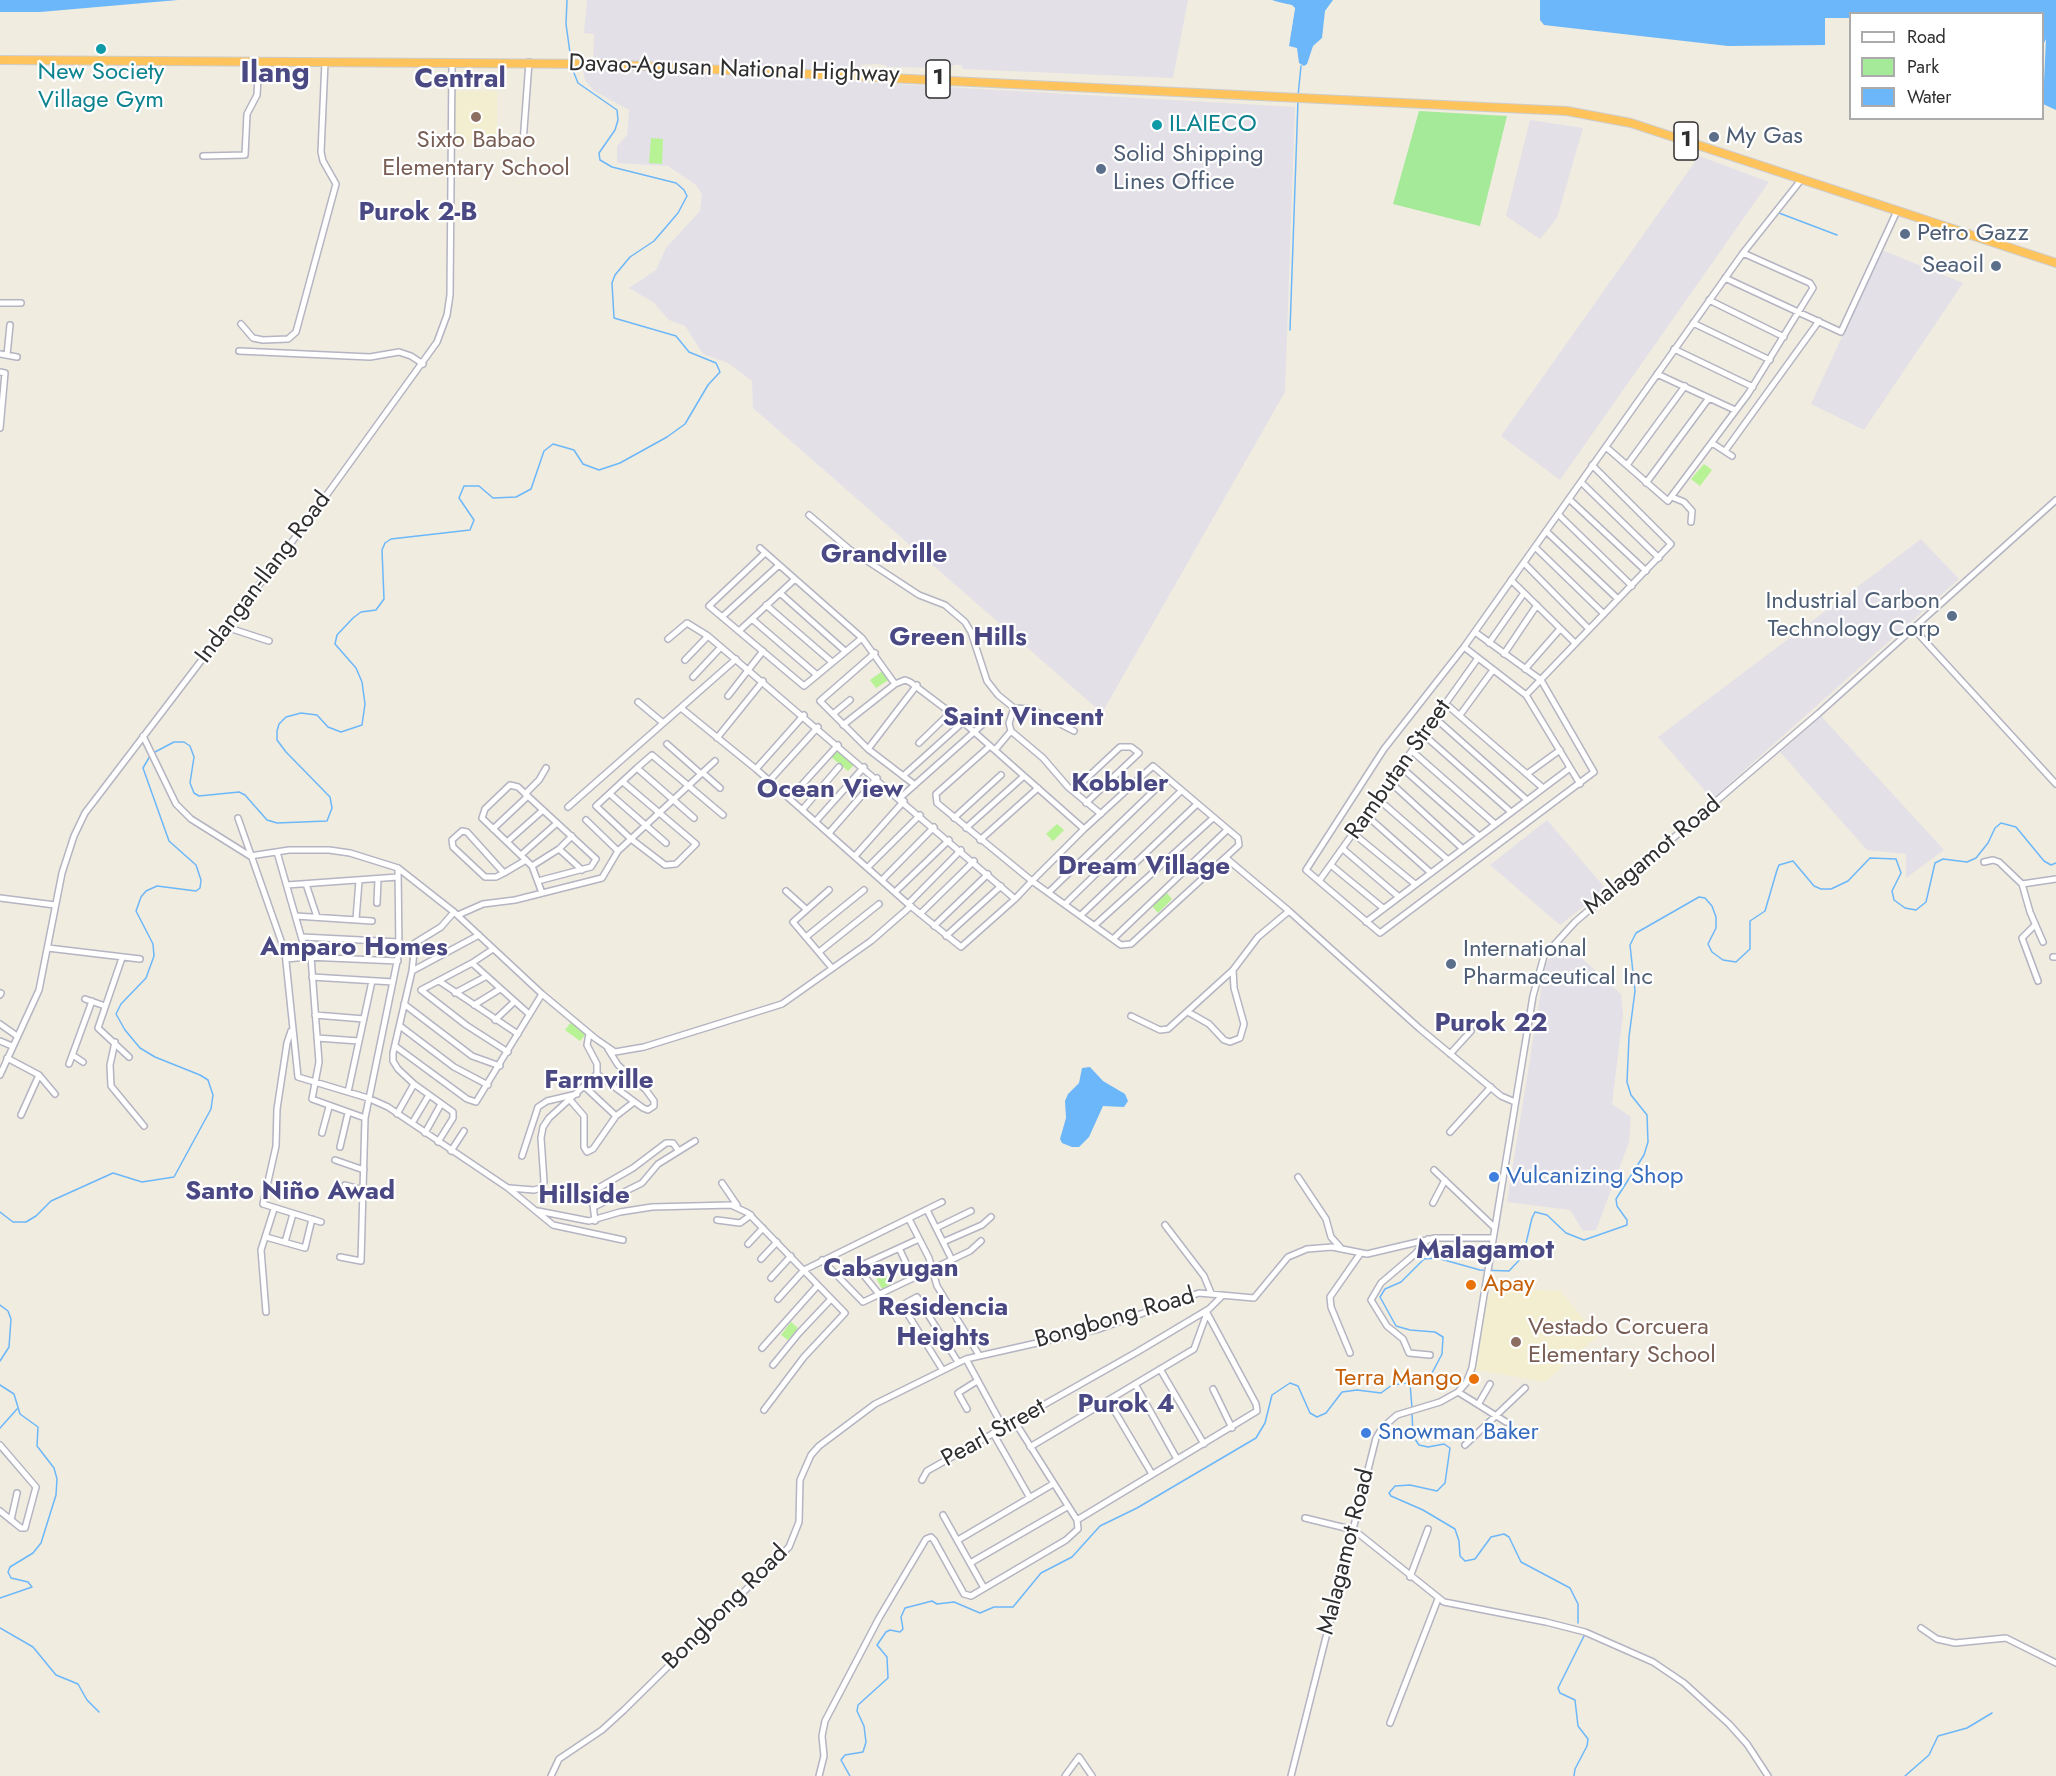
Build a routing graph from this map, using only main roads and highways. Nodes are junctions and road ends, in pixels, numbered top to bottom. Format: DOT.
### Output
graph roads {
  1 [pos="0,60"];
  2 [pos="2056,263"];
  1 -- 2 [label="highway, Davao-Agusan National Highway / 1"];
}
